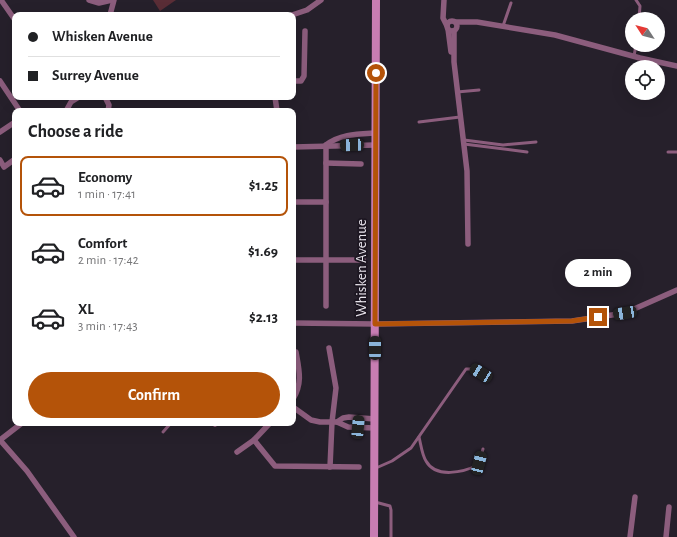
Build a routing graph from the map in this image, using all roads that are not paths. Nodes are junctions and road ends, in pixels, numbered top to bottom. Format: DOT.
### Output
graph roads {
  1 [pos="1,0"];
  2 [pos="89,0"];
  3 [pos="113,0"];
  4 [pos="321,0"];
  5 [pos="376,0"];
  6 [pos="444,0"];
  7 [pos="636,0"];
  8 [pos="511,2"];
  9 [pos="111,12"];
  10 [pos="640,12"];
  11 [pos="296,14"];
  12 [pos="12,16"];
  13 [pos="452,26"];
  14 [pos="503,26"];
  15 [pos="305,31"];
  16 [pos="635,52"];
  17 [pos="634,56"];
  18 [pos="677,66"];
  19 [pos="0,81"];
  20 [pos="296,81"];
  21 [pos="479,90"];
  22 [pos="457,92"];
  23 [pos="12,99"];
  24 [pos="74,100"];
  25 [pos="68,108"];
  26 [pos="460,116"];
  27 [pos="419,122"];
  28 [pos="12,124"];
  29 [pos="0,132"];
  30 [pos="375,133"];
  31 [pos="464,142"];
  32 [pos="536,142"];
  33 [pos="375,144"];
  34 [pos="326,145"];
  35 [pos="296,147"];
  36 [pos="527,152"];
  37 [pos="668,152"];
  38 [pos="677,152"];
  39 [pos="0,160"];
  40 [pos="12,161"];
  41 [pos="326,163"];
  42 [pos="361,164"];
  43 [pos="2,168"];
  44 [pos="296,202"];
  45 [pos="326,202"];
  46 [pos="468,244"];
  47 [pos="296,260"];
  48 [pos="326,260"];
  49 [pos="362,260"];
  50 [pos="677,290"];
  51 [pos="326,306"];
  52 [pos="296,323"];
  53 [pos="375,324"];
  54 [pos="329,348"];
  55 [pos="296,352"];
  56 [pos="488,378"];
  57 [pos="296,392"];
  58 [pos="296,408"];
  59 [pos="359,418"];
  60 [pos="375,419"];
  61 [pos="334,422"];
  62 [pos="18,426"];
  63 [pos="168,426"];
  64 [pos="267,426"];
  65 [pos="358,427"];
  66 [pos="375,428"];
  67 [pos="163,432"];
  68 [pos="419,437"];
  69 [pos="0,440"];
  70 [pos="254,440"];
  71 [pos="483,449"];
  72 [pos="237,452"];
  73 [pos="330,467"];
  74 [pos="359,467"];
  75 [pos="374,469"];
  76 [pos="635,497"];
  77 [pos="375,502"];
  78 [pos="669,507"];
  79 [pos="74,537"];
  80 [pos="374,537"];
  81 [pos="391,537"];
  82 [pos="630,537"];
  83 [pos="666,537"];
  1 -- 12 [label="street"];
  2 -- 3 [label="street"];
  3 -- 9 [label="street"];
  4 -- 11 [label="street"];
  5 -- 30 [label="street, Whisken Avenue"];
  6 -- 13 [label="street"];
  7 -- 10 [label="lane"];
  8 -- 14 [label="lane"];
  13 -- 14 [label="street"];
  13 -- 22 [label="street"];
  14 -- 17 [label="street"];
  15 -- 20 [label="street"];
  16 -- 17 [label="lane"];
  17 -- 18 [label="street"];
  19 -- 23 [label="street"];
  21 -- 22 [label="lane"];
  22 -- 26 [label="street"];
  24 -- 25 [label="street"];
  26 -- 27 [label="lane"];
  26 -- 31 [label="street"];
  28 -- 29 [label="street"];
  30 -- 33 [label="street, Whisken Avenue"];
  30 -- 34 [label="street"];
  31 -- 32 [label="lane"];
  31 -- 36 [label="lane"];
  31 -- 46 [label="street"];
  33 -- 34 [label="street"];
  33 -- 53 [label="street, Whisken Avenue"];
  34 -- 35 [label="street"];
  34 -- 41 [label="street"];
  37 -- 38 [label="lane"];
  39 -- 43 [label="street"];
  40 -- 43 [label="street"];
  41 -- 42 [label="street"];
  41 -- 45 [label="street"];
  44 -- 45 [label="street"];
  45 -- 48 [label="street"];
  47 -- 48 [label="street"];
  48 -- 49 [label="street"];
  48 -- 51 [label="street"];
  50 -- 53 [label="street"];
  52 -- 53 [label="street"];
  53 -- 60 [label="street, Whisken Avenue"];
  54 -- 61 [label="street"];
  55 -- 57 [label="street"];
  56 -- 68 [label="lane"];
  58 -- 61 [label="street"];
  59 -- 60 [label="street"];
  59 -- 61 [label="street"];
  59 -- 65 [label="street"];
  60 -- 66 [label="street, Whisken Avenue"];
  61 -- 65 [label="street"];
  61 -- 73 [label="street"];
  62 -- 69 [label="street"];
  63 -- 67 [label="lane"];
  64 -- 70 [label="street"];
  65 -- 66 [label="street"];
  66 -- 75 [label="street, Whisken Avenue"];
  68 -- 71 [label="lane"];
  68 -- 75 [label="lane"];
  69 -- 79 [label="street"];
  70 -- 72 [label="street"];
  70 -- 73 [label="street"];
  73 -- 74 [label="street"];
  75 -- 77 [label="street, Whisken Avenue"];
  76 -- 82 [label="street"];
  77 -- 80 [label="street, Whisken Avenue"];
  77 -- 81 [label="lane"];
  78 -- 83 [label="street"];
}
